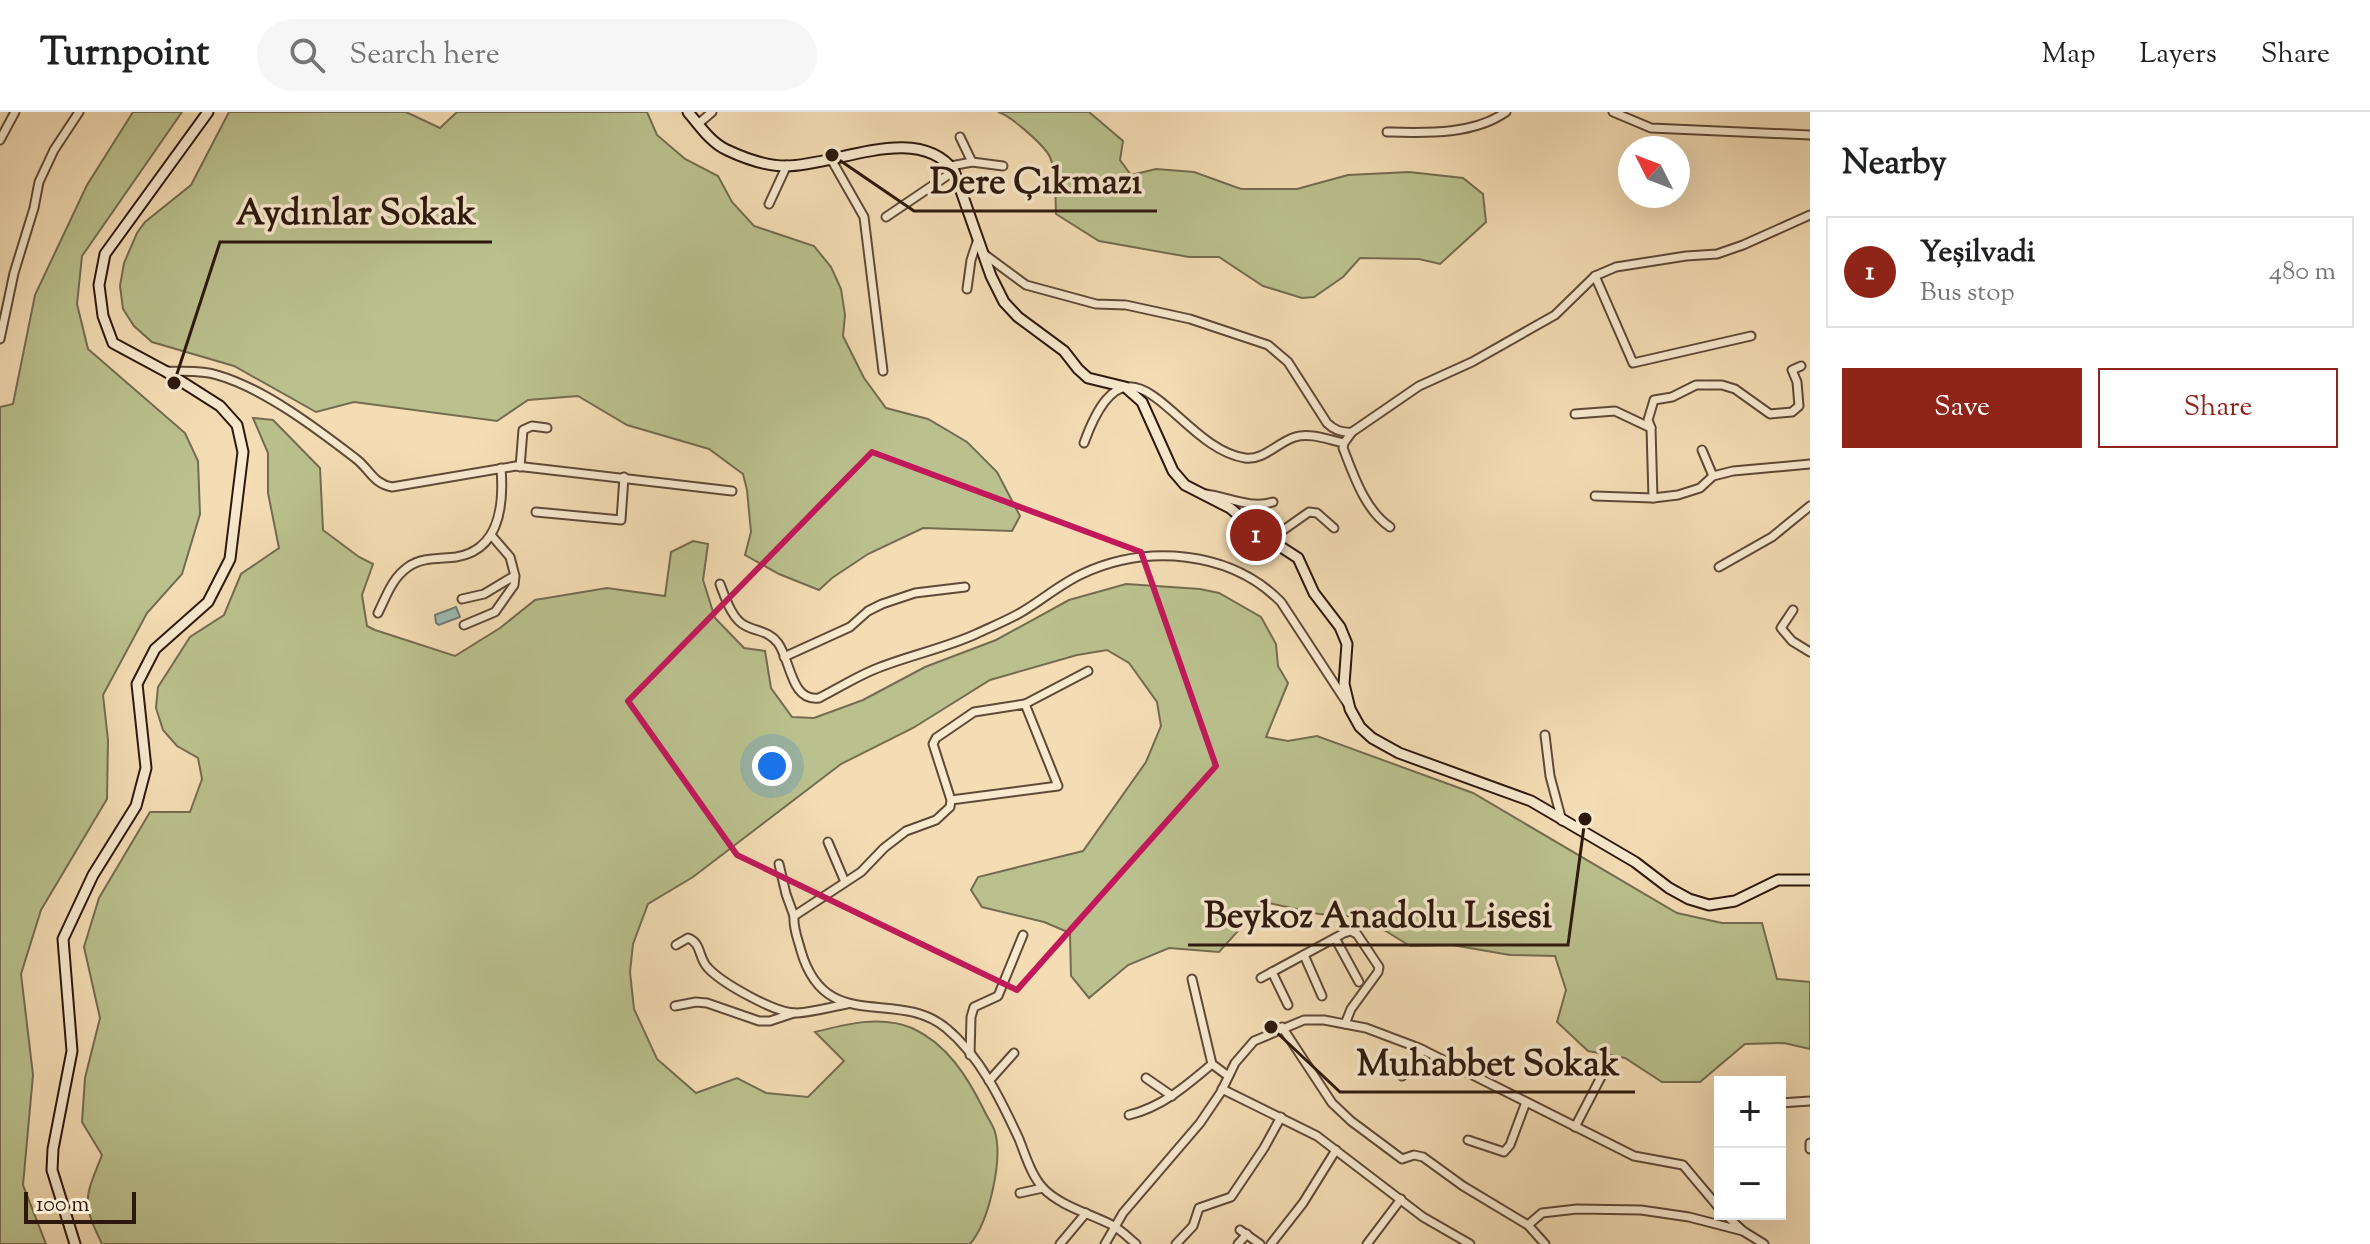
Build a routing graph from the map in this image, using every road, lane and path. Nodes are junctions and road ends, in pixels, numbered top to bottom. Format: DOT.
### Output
graph roads {
  1 [pos="15,112"];
  2 [pos="79,112"];
  3 [pos="208,112"];
  4 [pos="688,112"];
  5 [pos="712,112"];
  6 [pos="1506,112"];
  7 [pos="1613,112"];
  8 [pos="1624,115"];
  9 [pos="698,124"];
  10 [pos="1387,132"];
  11 [pos="1810,135"];
  12 [pos="960,137"];
  13 [pos="0,140"];
  14 [pos="831,159"];
  15 [pos="972,162"];
  16 [pos="787,165"];
  17 [pos="1003,166"];
  18 [pos="952,168"];
  19 [pos="769,204"];
  20 [pos="1810,215"];
  21 [pos="886,217"];
  22 [pos="978,239"];
  23 [pos="983,253"];
  24 [pos="1595,276"];
  25 [pos="967,289"];
  26 [pos="4,308"];
  27 [pos="1751,336"];
  28 [pos="0,339"];
  29 [pos="1801,366"];
  30 [pos="165,371"];
  31 [pos="883,371"];
  32 [pos="1125,387"];
  33 [pos="1575,414"];
  34 [pos="547,428"];
  35 [pos="1651,428"];
  36 [pos="1352,432"];
  37 [pos="1084,443"];
  38 [pos="1344,443"];
  39 [pos="1702,450"];
  40 [pos="1810,464"];
  41 [pos="520,467"];
  42 [pos="501,468"];
  43 [pos="1713,476"];
  44 [pos="624,477"];
  45 [pos="732,491"];
  46 [pos="1200,493"];
  47 [pos="1595,496"];
  48 [pos="1653,498"];
  49 [pos="1273,502"];
  50 [pos="1810,506"];
  51 [pos="536,512"];
  52 [pos="1390,527"];
  53 [pos="1334,528"];
  54 [pos="491,535"];
  55 [pos="1264,536"];
  56 [pos="1719,567"];
  57 [pos="515,576"];
  58 [pos="720,584"];
  59 [pos="965,587"];
  60 [pos="462,599"];
  61 [pos="1793,610"];
  62 [pos="378,613"];
  63 [pos="464,625"];
  64 [pos="1810,652"];
  65 [pos="784,657"];
  66 [pos="1088,671"];
  67 [pos="1025,704"];
  68 [pos="1349,705"];
  69 [pos="1545,735"];
  70 [pos="951,800"];
  71 [pos="1562,821"];
  72 [pos="828,842"];
  73 [pos="779,864"];
  74 [pos="1810,880"];
  75 [pos="845,882"];
  76 [pos="794,916"];
  77 [pos="1023,935"];
  78 [pos="1335,938"];
  79 [pos="676,945"];
  80 [pos="1304,955"];
  81 [pos="1272,972"];
  82 [pos="1261,978"];
  83 [pos="1192,979"];
  84 [pos="1359,982"];
  85 [pos="1322,996"];
  86 [pos="847,1004"];
  87 [pos="1288,1005"];
  88 [pos="675,1006"];
  89 [pos="794,1013"];
  90 [pos="1345,1024"];
  91 [pos="1282,1027"];
  92 [pos="1423,1050"];
  93 [pos="1014,1053"];
  94 [pos="970,1055"];
  95 [pos="1212,1064"];
  96 [pos="1228,1076"];
  97 [pos="1402,1076"];
  98 [pos="1601,1077"];
  99 [pos="1146,1078"];
  100 [pos="989,1081"];
  101 [pos="1222,1089"];
  102 [pos="1172,1096"];
  103 [pos="1810,1101"];
  104 [pos="1526,1102"];
  105 [pos="1786,1103"];
  106 [pos="1129,1115"];
  107 [pos="1281,1117"];
  108 [pos="1575,1127"];
  109 [pos="1468,1140"];
  110 [pos="1336,1150"];
  111 [pos="1043,1188"];
  112 [pos="1020,1193"];
  113 [pos="1401,1199"];
  114 [pos="1714,1202"];
  115 [pos="1086,1213"];
  116 [pos="1731,1220"];
  117 [pos="1528,1225"];
  118 [pos="1115,1227"];
  119 [pos="1743,1231"];
  120 [pos="1760,1243"];
  121 [pos="75,1244"];
  122 [pos="1060,1244"];
  123 [pos="1105,1244"];
  124 [pos="1136,1244"];
  125 [pos="1176,1244"];
  126 [pos="1238,1244"];
  127 [pos="1260,1244"];
  128 [pos="1271,1244"];
  129 [pos="1367,1244"];
  130 [pos="1470,1244"];
  131 [pos="1545,1244"];
  1 -- 13 [label="street"];
  2 -- 26 [label="street"];
  3 -- 30 [label="street"];
  4 -- 9 [label="street"];
  5 -- 9 [label="street"];
  6 -- 10 [label="street"];
  7 -- 8 [label="street"];
  8 -- 11 [label="street"];
  9 -- 16 [label="street"];
  12 -- 15 [label="street"];
  14 -- 16 [label="street"];
  14 -- 18 [label="street"];
  14 -- 31 [label="street"];
  15 -- 17 [label="street"];
  15 -- 18 [label="street"];
  16 -- 19 [label="street"];
  18 -- 21 [label="street"];
  18 -- 22 [label="street"];
  20 -- 24 [label="street"];
  22 -- 23 [label="street"];
  22 -- 25 [label="street"];
  23 -- 32 [label="street"];
  23 -- 36 [label="street"];
  24 -- 27 [label="street"];
  24 -- 36 [label="street"];
  26 -- 28 [label="street"];
  29 -- 35 [label="street"];
  30 -- 42 [label="street"];
  30 -- 121 [label="street"];
  32 -- 37 [label="street"];
  32 -- 38 [label="street"];
  32 -- 46 [label="street"];
  33 -- 35 [label="street"];
  34 -- 41 [label="street"];
  35 -- 48 [label="street"];
  36 -- 38 [label="street"];
  38 -- 52 [label="street"];
  39 -- 43 [label="street"];
  40 -- 43 [label="street"];
  41 -- 42 [label="street"];
  41 -- 44 [label="street"];
  42 -- 54 [label="street"];
  43 -- 48 [label="street"];
  44 -- 45 [label="street"];
  44 -- 51 [label="street"];
  46 -- 49 [label="street"];
  46 -- 55 [label="street"];
  47 -- 48 [label="street"];
  50 -- 56 [label="street"];
  53 -- 55 [label="street"];
  54 -- 57 [label="street"];
  54 -- 62 [label="street"];
  55 -- 68 [label="street"];
  57 -- 60 [label="street"];
  57 -- 63 [label="street"];
  58 -- 65 [label="street"];
  59 -- 65 [label="street"];
  61 -- 64 [label="street"];
  65 -- 68 [label="street"];
  66 -- 67 [label="street"];
  67 -- 70 [label="street"];
  67 -- 70 [label="street"];
  68 -- 71 [label="street"];
  69 -- 71 [label="street"];
  70 -- 75 [label="street"];
  71 -- 74 [label="street"];
  72 -- 75 [label="street"];
  73 -- 76 [label="street"];
  75 -- 76 [label="street"];
  76 -- 86 [label="street"];
  77 -- 94 [label="street"];
  78 -- 80 [label="street"];
  78 -- 84 [label="street"];
  78 -- 90 [label="street"];
  79 -- 89 [label="street"];
  80 -- 81 [label="street"];
  80 -- 85 [label="street"];
  81 -- 82 [label="street"];
  81 -- 87 [label="street"];
  83 -- 95 [label="street"];
  86 -- 89 [label="street"];
  86 -- 94 [label="street"];
  88 -- 89 [label="street"];
  90 -- 91 [label="street"];
  90 -- 92 [label="street"];
  91 -- 96 [label="street"];
  91 -- 117 [label="street"];
  92 -- 97 [label="street"];
  92 -- 104 [label="street"];
  93 -- 100 [label="street"];
  94 -- 100 [label="street"];
  95 -- 96 [label="street"];
  95 -- 102 [label="street"];
  96 -- 101 [label="street"];
  98 -- 108 [label="street"];
  99 -- 102 [label="street"];
  100 -- 111 [label="street"];
  101 -- 107 [label="street"];
  101 -- 118 [label="street"];
  102 -- 106 [label="street"];
  103 -- 105 [label="street"];
  104 -- 108 [label="street"];
  104 -- 109 [label="street"];
  107 -- 110 [label="street"];
  107 -- 125 [label="street"];
  108 -- 114 [label="street"];
  110 -- 113 [label="street"];
  110 -- 128 [label="street"];
  111 -- 112 [label="street"];
  111 -- 115 [label="street"];
  113 -- 129 [label="street"];
  113 -- 130 [label="street"];
  115 -- 118 [label="street"];
  115 -- 122 [label="street"];
  116 -- 119 [label="street"];
  117 -- 119 [label="street"];
  117 -- 131 [label="street"];
  118 -- 123 [label="street"];
  118 -- 124 [label="street"];
  119 -- 120 [label="street"];
  126 -- 127 [label="street"];
}
